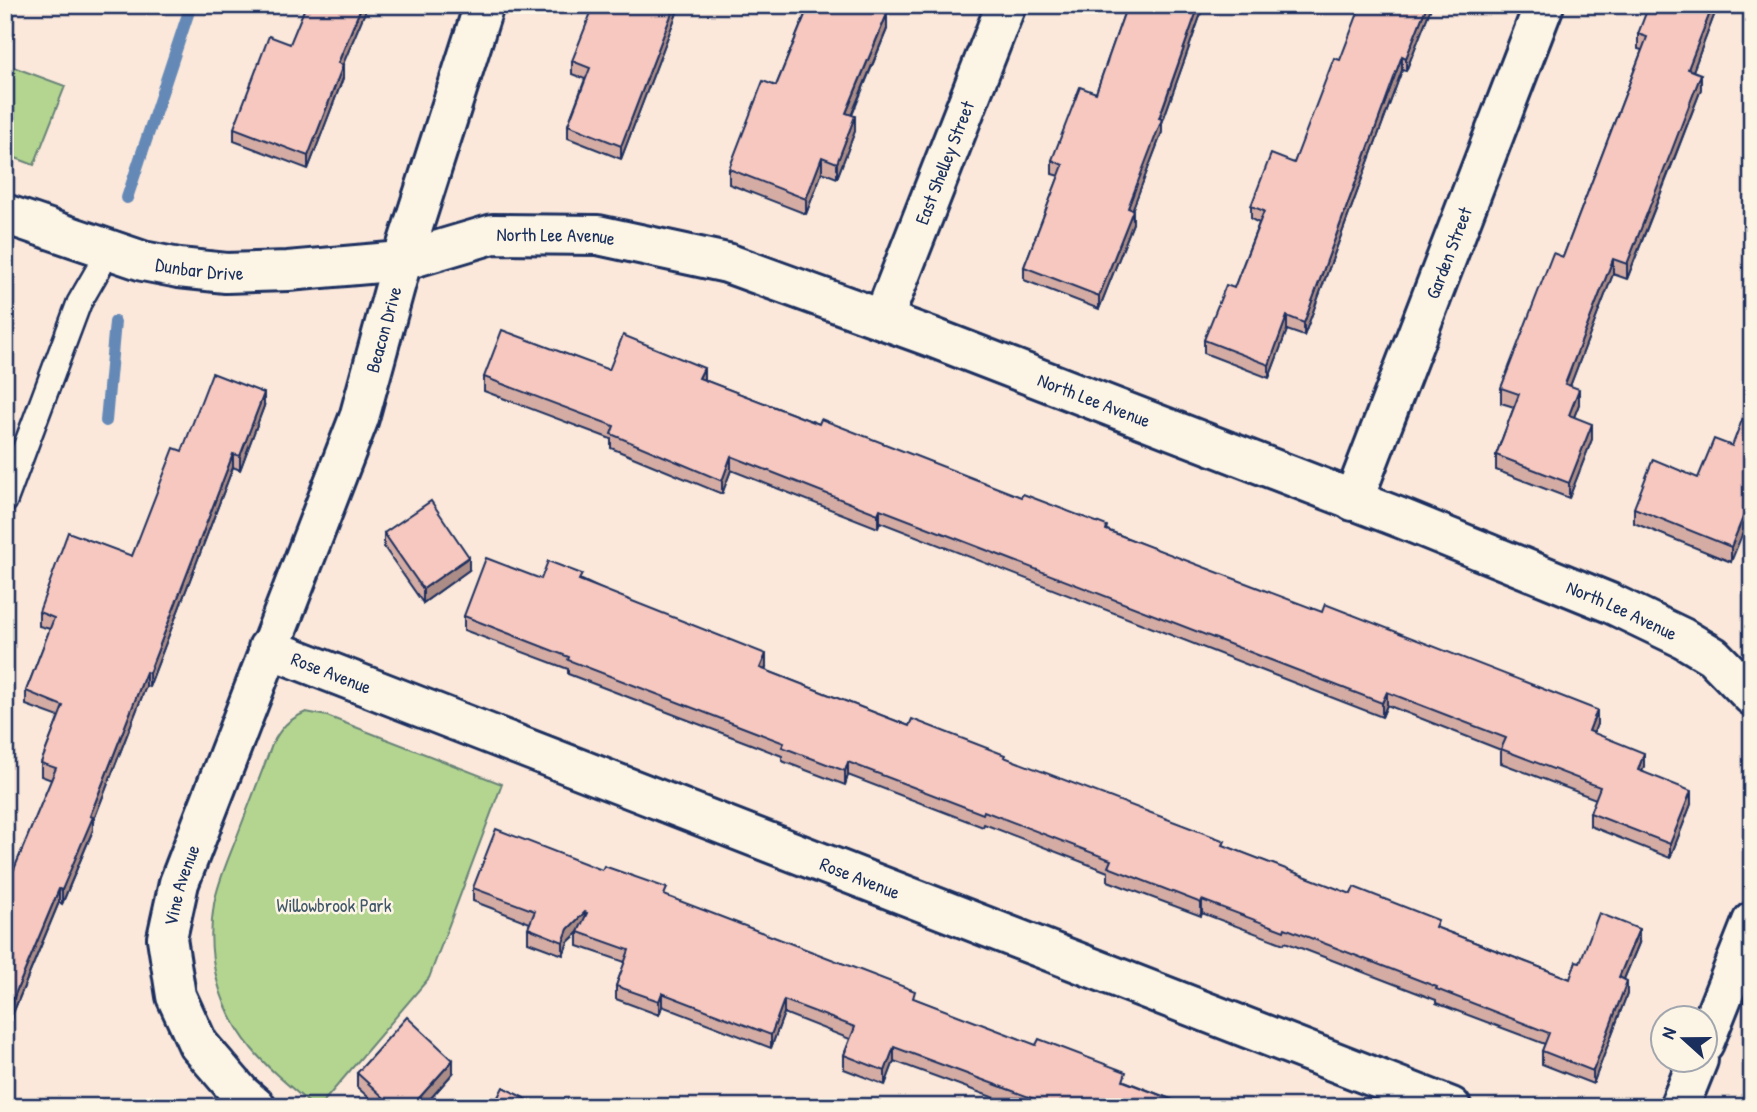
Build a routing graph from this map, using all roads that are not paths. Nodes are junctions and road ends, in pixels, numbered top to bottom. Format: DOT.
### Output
graph roads {
  1 [pos="484,5"];
  2 [pos="1006,5"];
  3 [pos="1544,5"];
  4 [pos="5,214"];
  5 [pos="109,251"];
  6 [pos="402,261"];
  7 [pos="883,319"];
  8 [pos="5,500"];
  9 [pos="1353,501"];
  10 [pos="268,648"];
  11 [pos="1752,696"];
  12 [pos="1752,922"];
  13 [pos="1718,1008"];
  14 [pos="1692,1074"];
  15 [pos="256,1107"];
  16 [pos="1451,1107"];
  17 [pos="1679,1107"];
  1 -- 6 [label="street, Beacon Drive"];
  2 -- 7 [label="street, East Shelley Street"];
  3 -- 9 [label="street, Garden Street"];
  4 -- 5 [label="street, Dunbar Drive"];
  5 -- 6 [label="street, Dunbar Drive"];
  5 -- 8 [label="lane"];
  6 -- 7 [label="street, North Lee Avenue"];
  6 -- 10 [label="street, Beacon Drive"];
  7 -- 9 [label="street, North Lee Avenue"];
  9 -- 11 [label="street, North Lee Avenue"];
  10 -- 15 [label="street, Vine Avenue"];
  10 -- 16 [label="street, Rose Avenue"];
  12 -- 13 [label="street"];
  14 -- 17 [label="street"];
}
